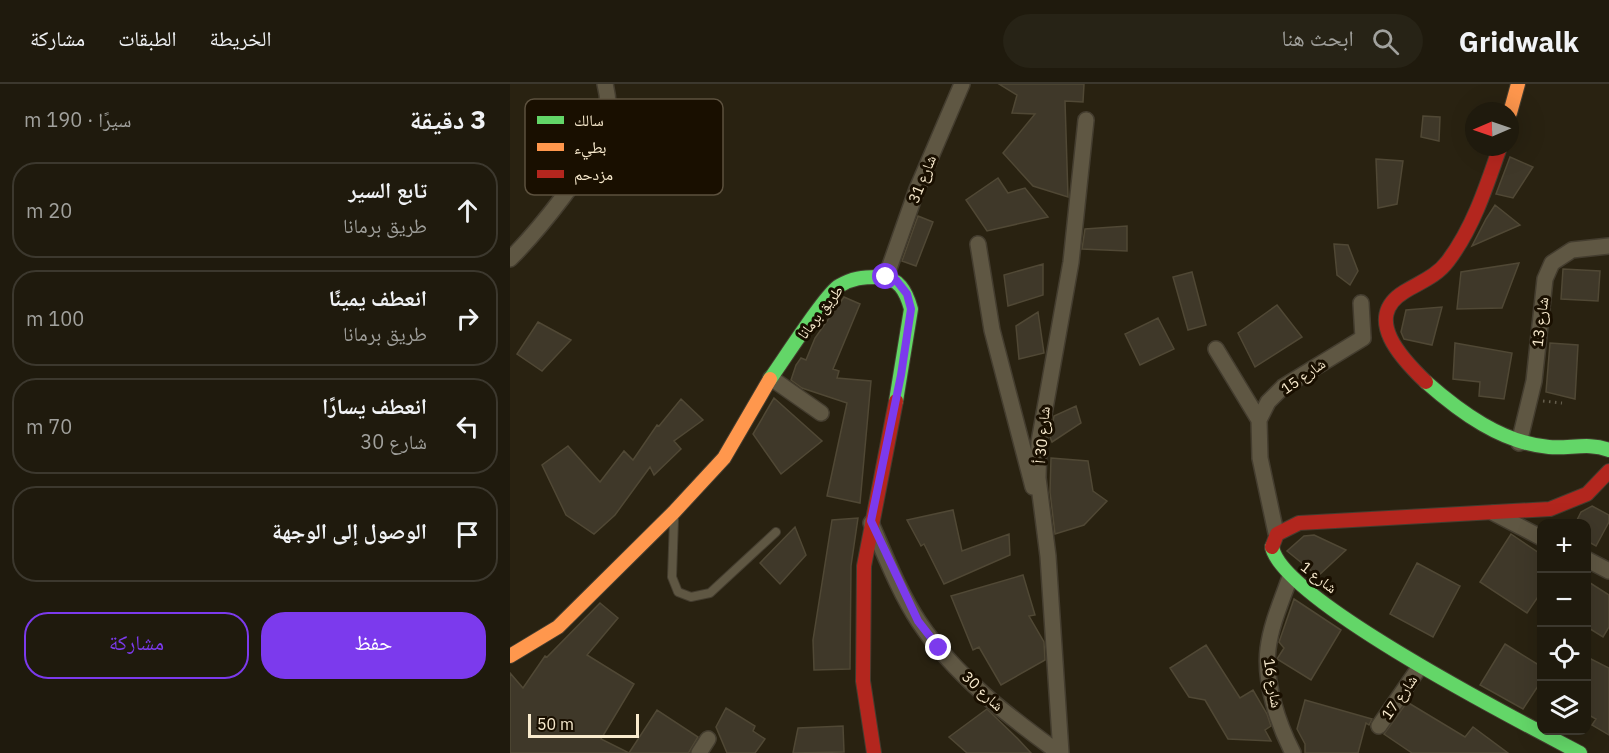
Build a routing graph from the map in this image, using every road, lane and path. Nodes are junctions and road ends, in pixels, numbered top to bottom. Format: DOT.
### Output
graph roads {
  1 [pos="605,84"];
  2 [pos="962,84"];
  3 [pos="1518,84"];
  4 [pos="606,99"];
  5 [pos="1513,102"];
  6 [pos="1086,120"];
  7 [pos="1496,156"];
  8 [pos="561,195"];
  9 [pos="978,244"];
  10 [pos="1609,246"];
  11 [pos="510,259"];
  12 [pos="886,277"];
  13 [pos="1361,303"];
  14 [pos="1216,350"];
  15 [pos="771,378"];
  16 [pos="821,413"];
  17 [pos="1259,420"];
  18 [pos="1519,443"];
  19 [pos="1609,450"];
  20 [pos="1609,471"];
  21 [pos="674,512"];
  22 [pos="1494,513"];
  23 [pos="871,521"];
  24 [pos="1042,524"];
  25 [pos="776,532"];
  26 [pos="1276,533"];
  27 [pos="1537,535"];
  28 [pos="1591,561"];
  29 [pos="1609,571"];
  30 [pos="1290,577"];
  31 [pos="510,656"];
  32 [pos="1419,668"];
  33 [pos="1379,726"];
  34 [pos="708,739"];
  35 [pos="699,753"];
  36 [pos="874,753"];
  37 [pos="1060,753"];
  38 [pos="1293,753"];
  39 [pos="1580,753"];
  1 -- 4 [label="street"];
  2 -- 12 [label="street, شارع 31"];
  3 -- 5 [label="street"];
  6 -- 24 [label="street, شارع 30 أ"];
  7 -- 18 [label="street"];
  8 -- 11 [label="street"];
  9 -- 24 [label="street"];
  10 -- 18 [label="street, شارع 13"];
  12 -- 15 [label="street, طريق برمانا"];
  12 -- 23 [label="street"];
  13 -- 17 [label="street, شارع 15"];
  14 -- 17 [label="street"];
  15 -- 16 [label="street"];
  15 -- 21 [label="street, طريق برمانا"];
  17 -- 26 [label="street"];
  18 -- 19 [label="street"];
  20 -- 22 [label="street"];
  21 -- 25 [label="lane"];
  21 -- 31 [label="street, طريق برمانا"];
  22 -- 26 [label="street"];
  22 -- 27 [label="street"];
  23 -- 36 [label="street"];
  23 -- 37 [label="street, شارع 30"];
  24 -- 37 [label="street, شارع 30 أ"];
  26 -- 30 [label="street, شارع 1"];
  28 -- 29 [label="street"];
  30 -- 32 [label="street, شارع 1"];
  30 -- 38 [label="street, شارع 16"];
  32 -- 33 [label="street, شارع 17"];
  32 -- 39 [label="street, شارع 1"];
  34 -- 35 [label="street"];
}
